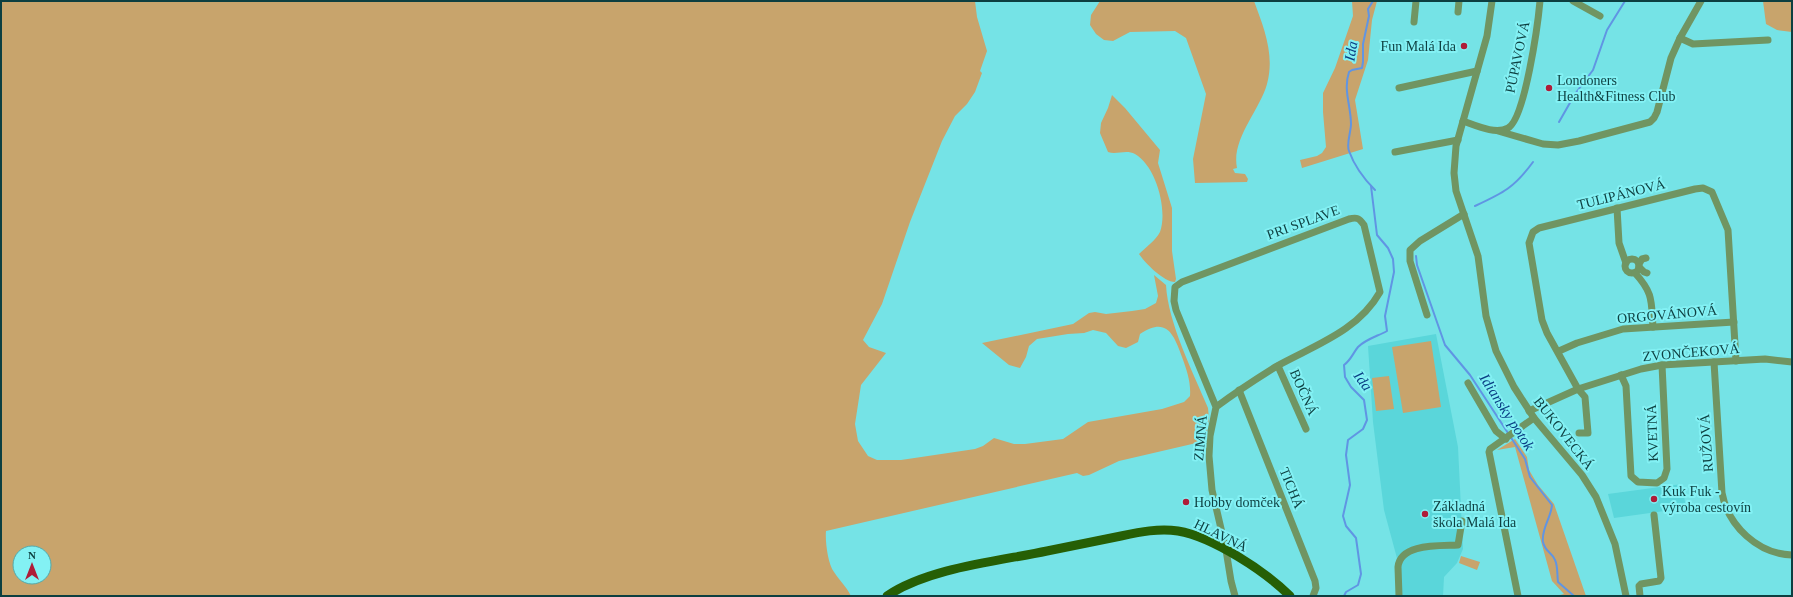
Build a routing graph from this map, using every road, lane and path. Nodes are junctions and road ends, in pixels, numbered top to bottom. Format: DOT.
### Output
graph roads {
  1 [pos="1416,1"];
  2 [pos="1459,1"];
  3 [pos="1492,1"];
  4 [pos="1540,1"];
  5 [pos="1573,1"];
  6 [pos="1701,1"];
  7 [pos="1458,12"];
  8 [pos="1600,16"];
  9 [pos="1414,22"];
  10 [pos="1680,38"];
  11 [pos="1768,40"];
  12 [pos="1477,71"];
  13 [pos="1399,88"];
  14 [pos="1463,121"];
  15 [pos="1498,131"];
  16 [pos="1457,143"];
  17 [pos="1395,152"];
  18 [pos="1617,208"];
  19 [pos="1464,214"];
  20 [pos="1646,258"];
  21 [pos="1626,263"];
  22 [pos="1638,268"];
  23 [pos="1647,273"];
  24 [pos="1175,287"];
  25 [pos="1427,315"];
  26 [pos="1734,322"];
  27 [pos="1653,327"];
  28 [pos="1559,351"];
  29 [pos="1736,360"];
  30 [pos="1714,362"];
  31 [pos="1792,362"];
  32 [pos="1662,365"];
  33 [pos="1278,366"];
  34 [pos="1621,375"];
  35 [pos="1468,383"];
  36 [pos="1578,389"];
  37 [pos="1239,390"];
  38 [pos="1216,407"];
  39 [pos="1529,411"];
  40 [pos="1534,418"];
  41 [pos="1306,429"];
  42 [pos="1579,433"];
  43 [pos="1506,438"];
  44 [pos="1654,515"];
  45 [pos="1462,521"];
  46 [pos="1226,550"];
  47 [pos="1792,555"];
  48 [pos="887,596"];
  49 [pos="1235,596"];
  50 [pos="1290,596"];
  51 [pos="1313,596"];
  52 [pos="1399,596"];
  53 [pos="1518,596"];
  54 [pos="1626,596"];
  55 [pos="1640,596"];
  1 -- 9 [label="street"];
  2 -- 7 [label="street"];
  3 -- 12 [label="street, BUKOVECKÁ"];
  4 -- 15 [label="street, PÚPAVOVÁ"];
  5 -- 8 [label="street"];
  6 -- 10 [label="street"];
  10 -- 11 [label="street"];
  10 -- 15 [label="street"];
  12 -- 13 [label="street"];
  12 -- 14 [label="street, BUKOVECKÁ"];
  14 -- 15 [label="street"];
  14 -- 16 [label="street, BUKOVECKÁ"];
  16 -- 17 [label="street"];
  16 -- 19 [label="street, BUKOVECKÁ"];
  18 -- 21 [label="street"];
  18 -- 26 [label="street, TULIPÁNOVÁ"];
  18 -- 28 [label="street, TULIPÁNOVÁ"];
  19 -- 25 [label="street"];
  19 -- 39 [label="street, BUKOVECKÁ"];
  20 -- 22 [label="street"];
  21 -- 22 [label="street"];
  21 -- 22 [label="street"];
  22 -- 23 [label="street"];
  22 -- 27 [label="street"];
  24 -- 33 [label="street, PRI SPLAVE"];
  24 -- 38 [label="street, ZIMNÁ"];
  26 -- 27 [label="street, ORGOVÁNOVÁ"];
  26 -- 29 [label="street, TULIPÁNOVÁ"];
  27 -- 28 [label="street, ORGOVÁNOVÁ"];
  28 -- 36 [label="street, TULIPÁNOVÁ"];
  29 -- 30 [label="street, ZVONČEKOVÁ"];
  29 -- 31 [label="street, ZVONČEKOVÁ"];
  30 -- 32 [label="street, ZVONČEKOVÁ"];
  30 -- 47 [label="street, RUŽOVÁ"];
  32 -- 34 [label="street, ZVONČEKOVÁ"];
  32 -- 34 [label="street, KVETNÁ"];
  33 -- 37 [label="street, PRI SPLAVE"];
  33 -- 41 [label="street, BOČNÁ"];
  34 -- 36 [label="street, ZVONČEKOVÁ"];
  35 -- 43 [label="street"];
  36 -- 39 [label="street, ZVONČEKOVÁ"];
  36 -- 42 [label="street"];
  37 -- 38 [label="street, PRI SPLAVE"];
  37 -- 51 [label="street, TICHÁ"];
  38 -- 46 [label="street, ZIMNÁ"];
  39 -- 40 [label="street, BUKOVECKÁ"];
  40 -- 43 [label="street"];
  40 -- 54 [label="street, BUKOVECKÁ"];
  43 -- 53 [label="street"];
  44 -- 55 [label="street"];
  45 -- 52 [label="street"];
  46 -- 48 [label="main road, HLAVNÁ"];
  46 -- 49 [label="street, ZIMNÁ"];
  46 -- 50 [label="main road, HLAVNÁ"];
}
